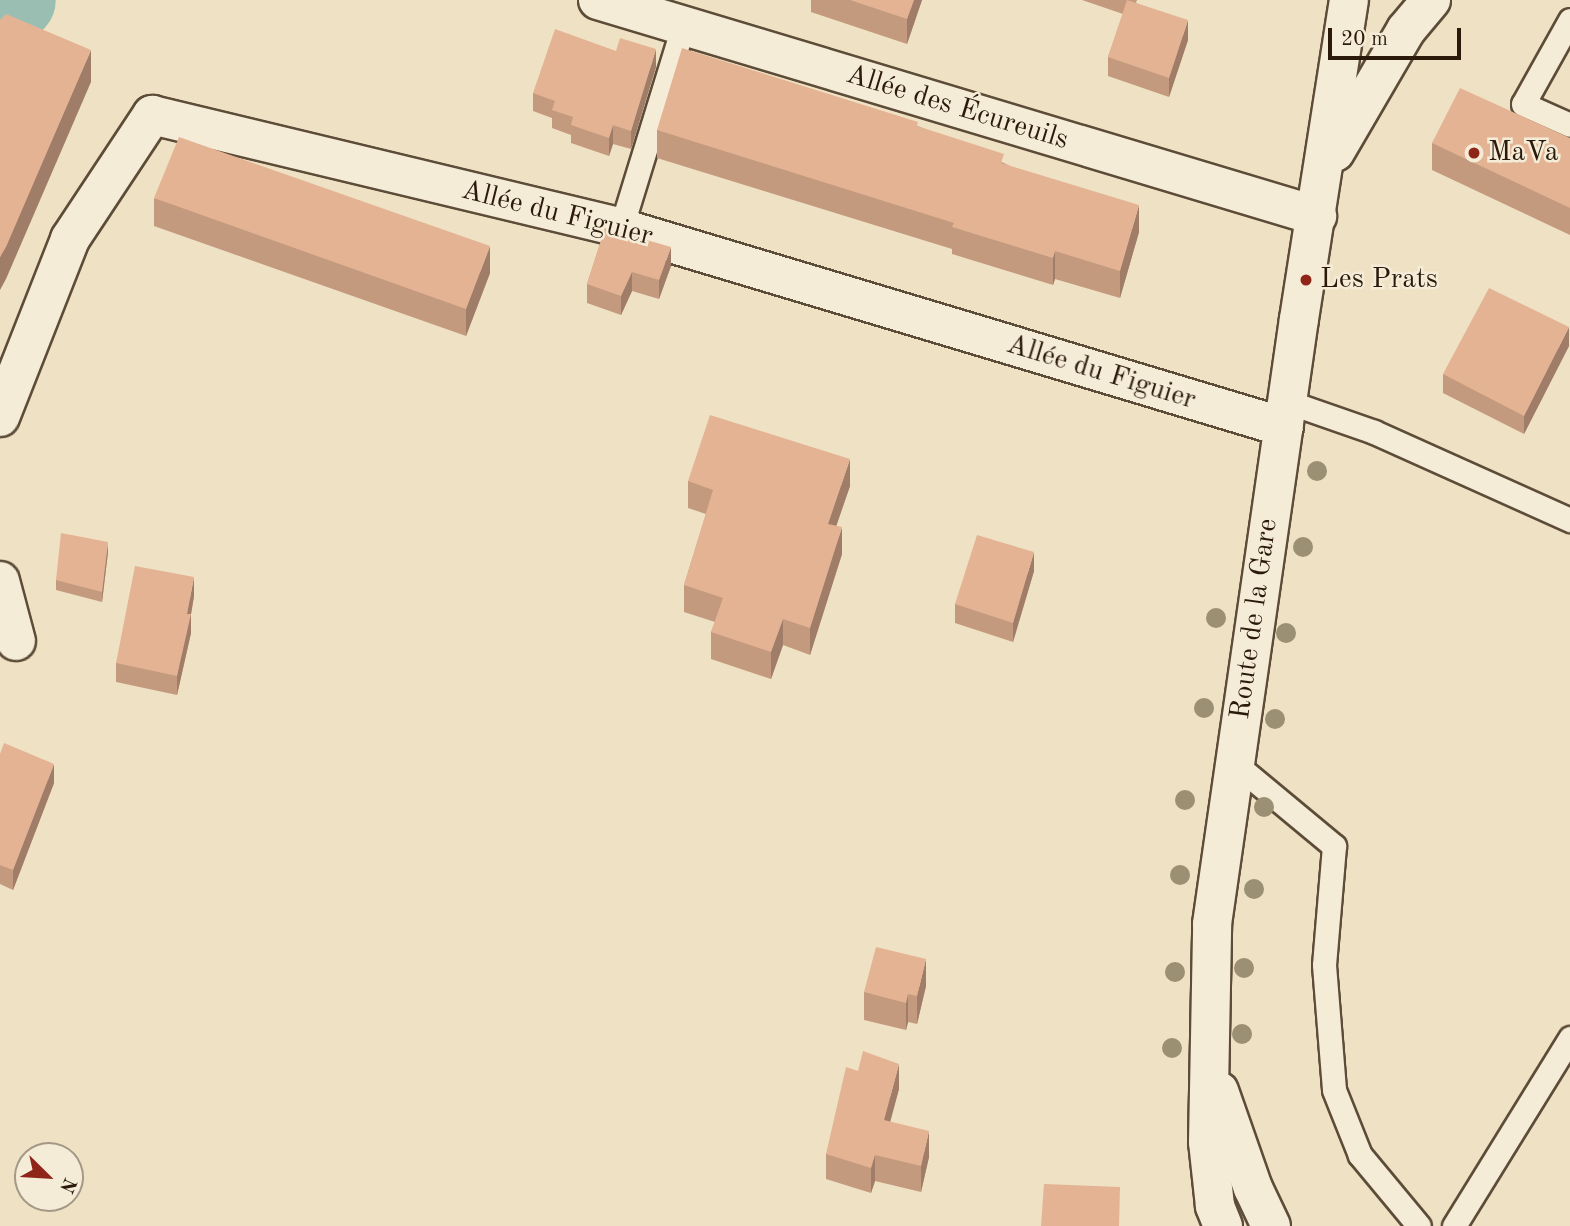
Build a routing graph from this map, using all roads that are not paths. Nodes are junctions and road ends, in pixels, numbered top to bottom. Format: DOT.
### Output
graph roads {
  1 [pos="597,0"];
  2 [pos="1349,0"];
  3 [pos="1431,0"];
  4 [pos="1570,20"];
  5 [pos="683,26"];
  6 [pos="1570,125"];
  7 [pos="1322,175"];
  8 [pos="1317,216"];
  9 [pos="621,228"];
  10 [pos="1286,414"];
  11 [pos="0,417"];
  12 [pos="1570,520"];
  13 [pos="0,580"];
  14 [pos="16,641"];
  15 [pos="1234,763"];
  16 [pos="1570,1038"];
  17 [pos="1211,1064"];
  18 [pos="1223,1226"];
  19 [pos="1271,1226"];
  20 [pos="1419,1226"];
  21 [pos="1454,1226"];
  1 -- 5 [label="street, Allée des Écureuils"];
  2 -- 7 [label="street, Route de la Gare"];
  3 -- 7 [label="street, Route de la Gare"];
  4 -- 6 [label="lane"];
  5 -- 8 [label="street, Allée des Écureuils"];
  5 -- 9 [label="lane"];
  7 -- 8 [label="street, Route de la Gare"];
  8 -- 10 [label="street, Route de la Gare"];
  9 -- 10 [label="street, Allée du Figuier"];
  9 -- 11 [label="street, Allée du Figuier"];
  10 -- 12 [label="lane"];
  10 -- 15 [label="street, Route de la Gare"];
  13 -- 14 [label="street"];
  15 -- 17 [label="street, Route de la Gare"];
  15 -- 20 [label="lane"];
  16 -- 21 [label="lane"];
  17 -- 18 [label="street, Route de la Gare"];
  17 -- 19 [label="street, Route de la Gare"];
}
